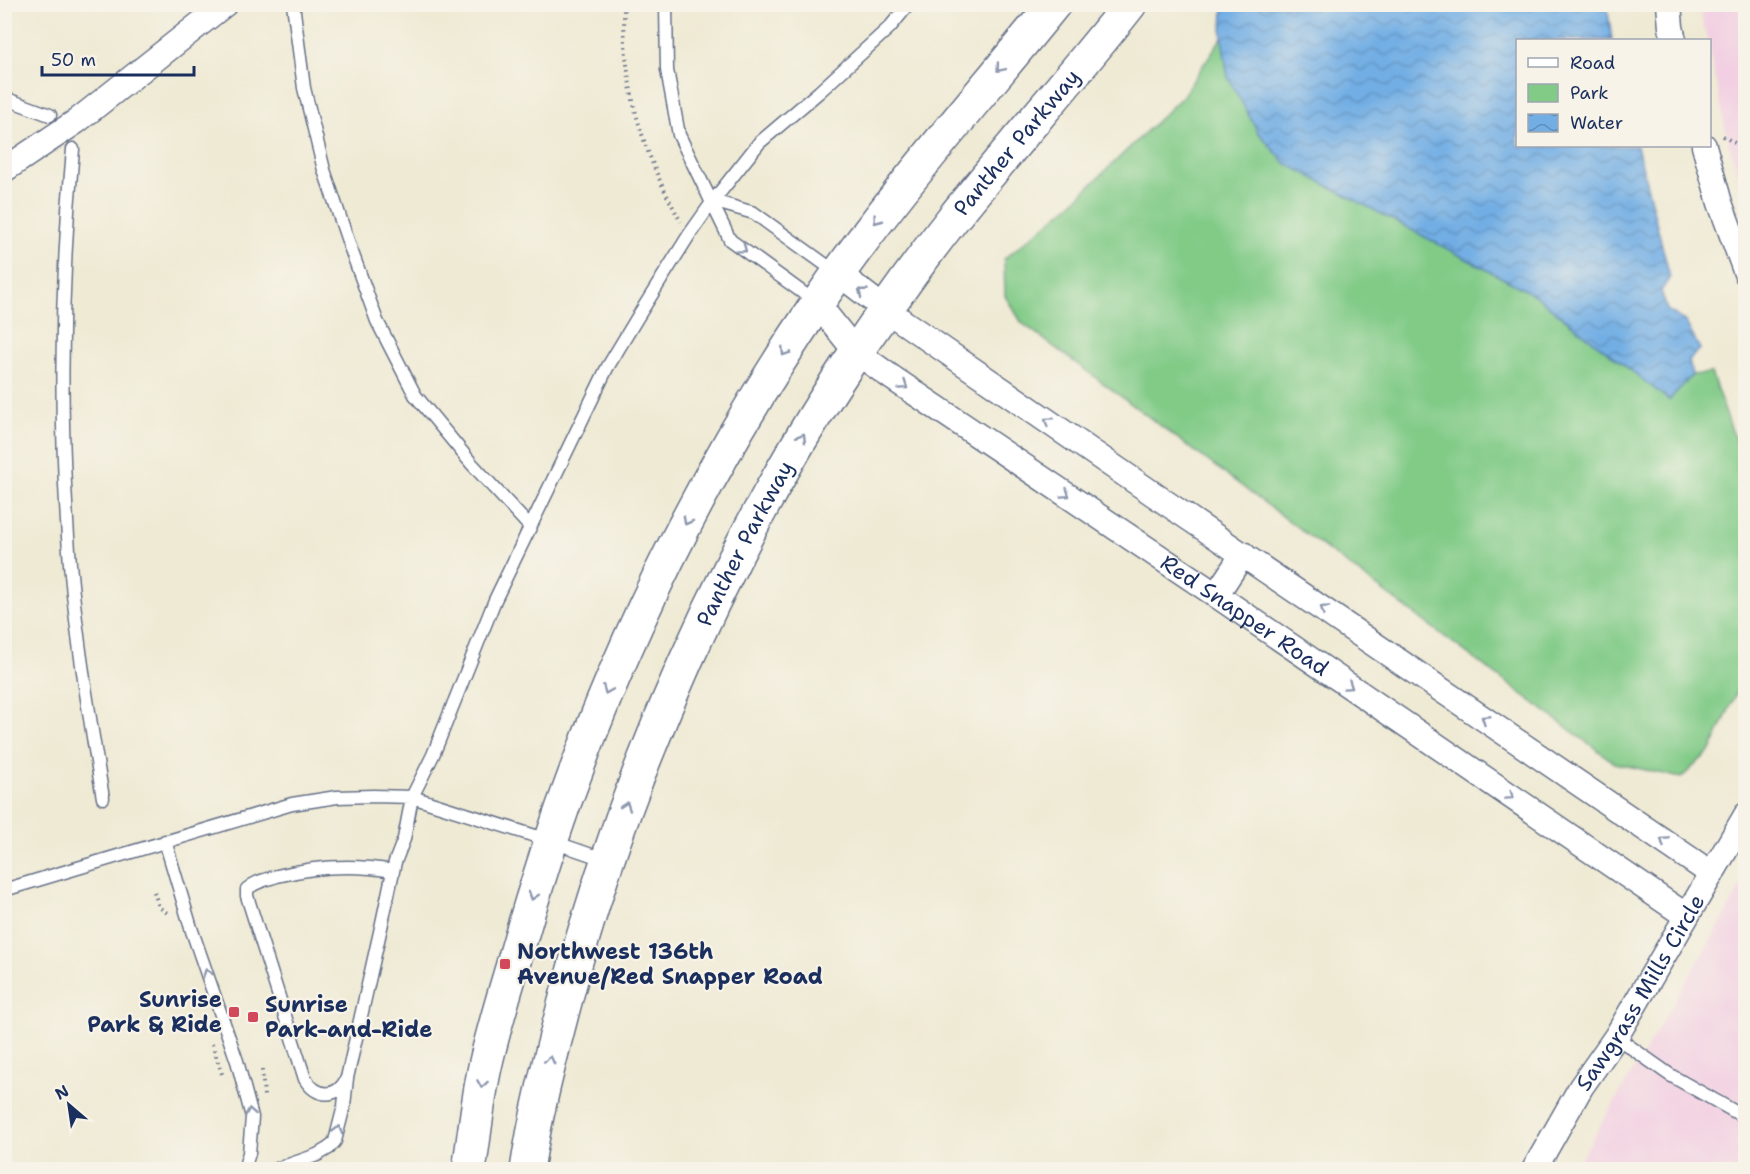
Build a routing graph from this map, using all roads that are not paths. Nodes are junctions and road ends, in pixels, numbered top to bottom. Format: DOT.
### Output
graph roads {
  1 [pos="225,4"];
  2 [pos="293,4"];
  3 [pos="666,4"];
  4 [pos="909,4"];
  5 [pos="1054,4"];
  6 [pos="1130,4"];
  7 [pos="1669,4"];
  8 [pos="1674,39"];
  9 [pos="4,98"];
  10 [pos="50,115"];
  11 [pos="1711,145"];
  12 [pos="73,149"];
  13 [pos="4,170"];
  14 [pos="713,201"];
  15 [pos="838,273"];
  16 [pos="1746,273"];
  17 [pos="817,303"];
  18 [pos="886,310"];
  19 [pos="856,352"];
  20 [pos="530,527"];
  21 [pos="1243,554"];
  22 [pos="1216,595"];
  23 [pos="411,797"];
  24 [pos="104,798"];
  25 [pos="1746,814"];
  26 [pos="165,841"];
  27 [pos="551,841"];
  28 [pos="607,861"];
  29 [pos="393,872"];
  30 [pos="1712,874"];
  31 [pos="4,890"];
  32 [pos="1685,915"];
  33 [pos="1616,1037"];
  34 [pos="348,1078"];
  35 [pos="1746,1118"];
  36 [pos="244,1170"];
  37 [pos="274,1170"];
  38 [pos="470,1170"];
  39 [pos="527,1170"];
  40 [pos="1534,1170"];
  1 -- 13 [label="street"];
  2 -- 20 [label="lane"];
  3 -- 14 [label="lane"];
  4 -- 14 [label="lane"];
  5 -- 15 [label="main road, one-way"];
  6 -- 18 [label="main road, Panther Parkway"];
  7 -- 8 [label="street"];
  9 -- 10 [label="lane"];
  11 -- 16 [label="street"];
  12 -- 24 [label="lane"];
  14 -- 15 [label="lane"];
  14 -- 17 [label="lane, one-way"];
  14 -- 20 [label="lane"];
  15 -- 17 [label="main road"];
  18 -- 15 [label="street, one-way"];
  17 -- 19 [label="street, Red Snapper Road"];
  17 -- 27 [label="main road, one-way"];
  18 -- 19 [label="main road, Panther Parkway"];
  21 -- 18 [label="street, one-way"];
  19 -- 22 [label="street, Red Snapper Road, one-way"];
  28 -- 19 [label="main road, Panther Parkway, one-way"];
  20 -- 23 [label="lane"];
  21 -- 22 [label="street"];
  30 -- 21 [label="street, one-way"];
  22 -- 32 [label="street, Red Snapper Road, one-way"];
  23 -- 26 [label="lane"];
  23 -- 27 [label="lane"];
  23 -- 29 [label="lane"];
  25 -- 30 [label="street, Sawgrass Mills Circle"];
  26 -- 31 [label="lane"];
  36 -- 26 [label="lane, one-way"];
  27 -- 28 [label="lane"];
  27 -- 38 [label="main road, one-way"];
  39 -- 28 [label="main road, Panther Parkway, one-way"];
  29 -- 34 [label="lane"];
  29 -- 34 [label="lane"];
  30 -- 32 [label="street, Sawgrass Mills Circle"];
  32 -- 33 [label="street, Sawgrass Mills Circle"];
  33 -- 35 [label="lane"];
  33 -- 40 [label="street, Sawgrass Mills Circle"];
  37 -- 34 [label="lane, one-way"];
}
